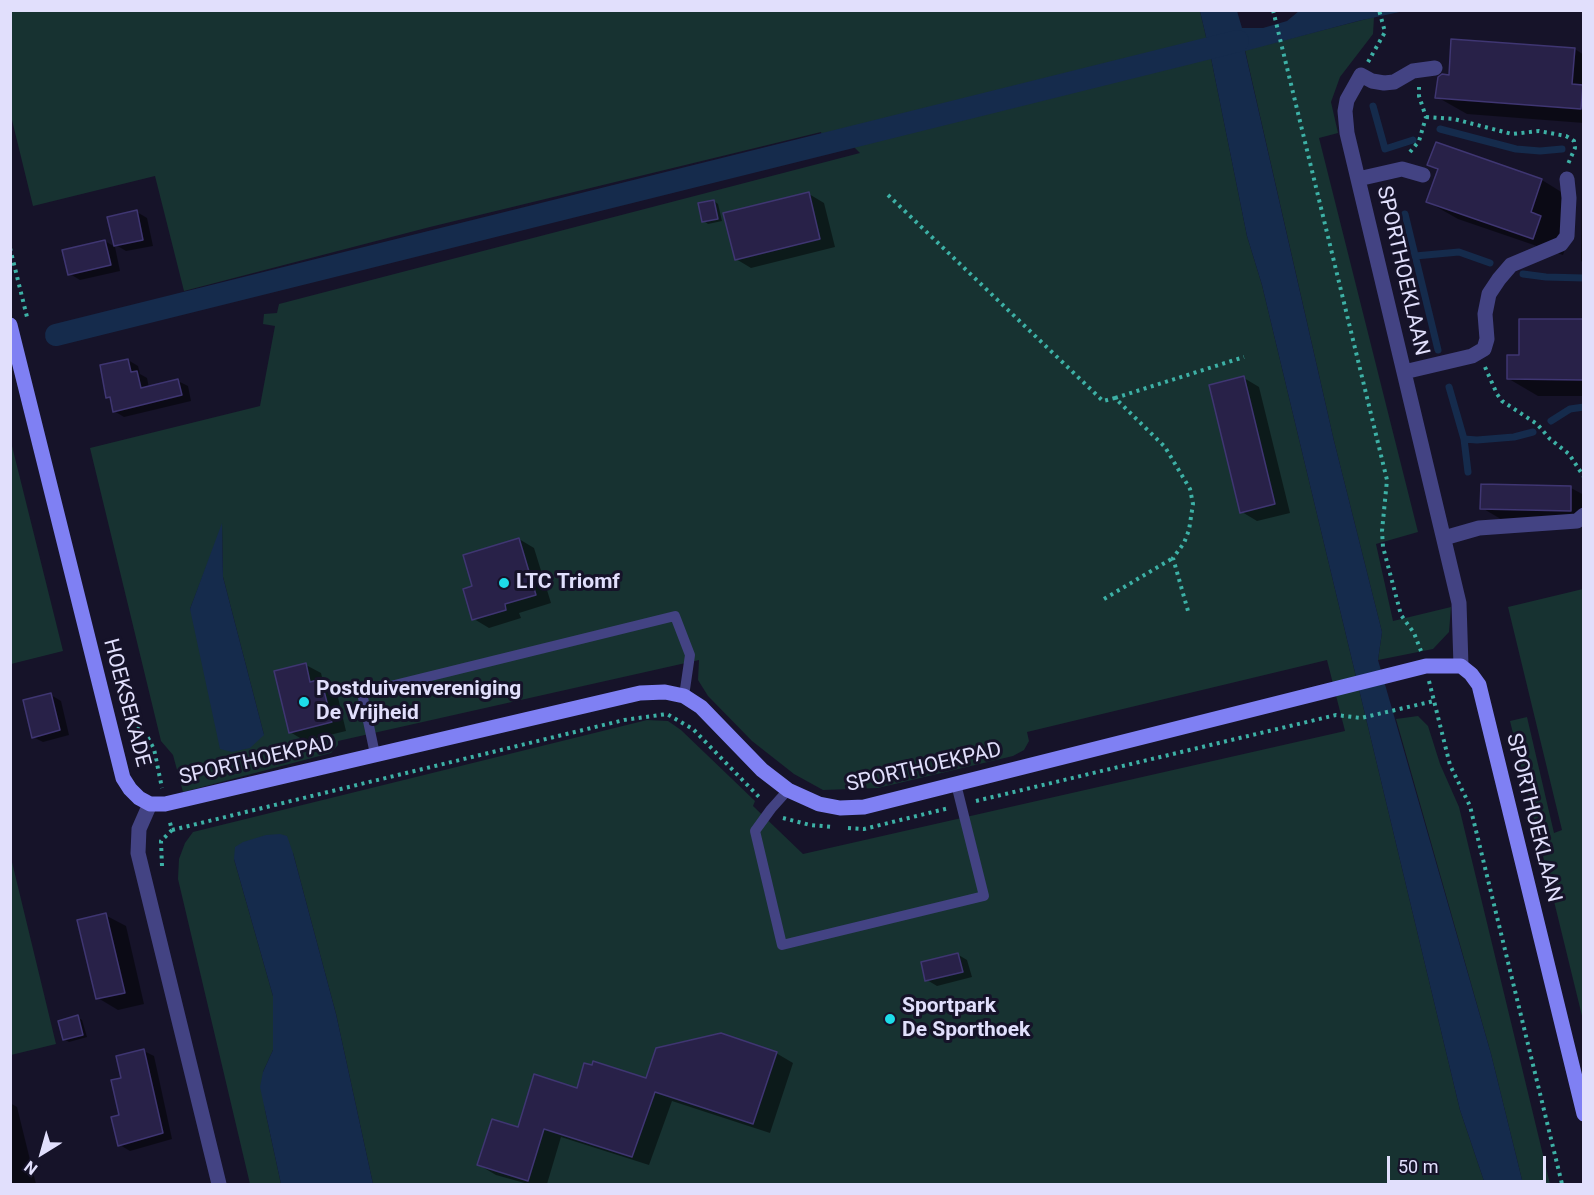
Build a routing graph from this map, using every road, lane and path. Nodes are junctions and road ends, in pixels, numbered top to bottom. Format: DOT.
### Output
graph roads {
  1 [pos="1273,10"];
  2 [pos="1379,10"];
  3 [pos="1429,69"];
  4 [pos="1361,75"];
  5 [pos="1426,117"];
  6 [pos="1402,169"];
  7 [pos="1423,175"];
  8 [pos="1358,179"];
  9 [pos="1567,179"];
  10 [pos="888,195"];
  11 [pos="10,325"];
  12 [pos="1479,354"];
  13 [pos="1244,357"];
  14 [pos="1404,372"];
  15 [pos="1115,398"];
  16 [pos="1584,477"];
  17 [pos="1584,515"];
  18 [pos="1444,538"];
  19 [pos="1173,558"];
  20 [pos="1104,599"];
  21 [pos="1188,611"];
  22 [pos="1426,666"];
  23 [pos="1461,666"];
  24 [pos="684,696"];
  25 [pos="1434,701"];
  26 [pos="123,710"];
  27 [pos="375,754"];
  28 [pos="956,783"];
  29 [pos="788,790"];
  30 [pos="157,804"];
  31 [pos="962,805"];
  32 [pos="771,809"];
  33 [pos="172,830"];
  34 [pos="163,873"];
  35 [pos="1584,1114"];
  36 [pos="219,1185"];
  37 [pos="1562,1185"];
  1 -- 22 [label="path"];
  2 -- 4 [label="path"];
  3 -- 4 [label="street"];
  3 -- 5 [label="path"];
  4 -- 8 [label="street, SPORTHOEKLAAN"];
  5 -- 6 [label="path, SPORTHOEKLAAN"];
  5 -- 9 [label="path"];
  6 -- 7 [label="street, SPORTHOEKLAAN"];
  6 -- 8 [label="street, SPORTHOEKLAAN"];
  8 -- 14 [label="street, SPORTHOEKLAAN"];
  9 -- 12 [label="street"];
  10 -- 15 [label="path"];
  11 -- 30 [label="street, HOEKSEKADE"];
  12 -- 14 [label="street, SPORTHOEKLAAN"];
  12 -- 16 [label="path"];
  13 -- 15 [label="path"];
  14 -- 18 [label="street, SPORTHOEKLAAN"];
  15 -- 19 [label="path"];
  17 -- 18 [label="street"];
  18 -- 23 [label="street, SPORTHOEKLAAN"];
  19 -- 20 [label="path"];
  19 -- 21 [label="path"];
  22 -- 23 [label="street, SPORTHOEKPAD"];
  22 -- 25 [label="path"];
  22 -- 28 [label="street, SPORTHOEKPAD"];
  23 -- 35 [label="street, SPORTHOEKLAAN"];
  24 -- 27 [label="street, SPORTHOEKPAD"];
  24 -- 27 [label="lane"];
  24 -- 29 [label="street, SPORTHOEKPAD"];
  25 -- 31 [label="path, SPORTHOEKPAD"];
  25 -- 37 [label="path"];
  26 -- 30 [label="path, HOEKSEKADE"];
  27 -- 30 [label="street, SPORTHOEKPAD"];
  28 -- 29 [label="street, SPORTHOEKPAD"];
  28 -- 31 [label="lane"];
  29 -- 32 [label="lane"];
  30 -- 33 [label="path, HOEKSEKADE"];
  30 -- 36 [label="street"];
  31 -- 32 [label="path, SPORTHOEKPAD"];
  31 -- 32 [label="lane"];
  32 -- 33 [label="path, SPORTHOEKPAD"];
  33 -- 34 [label="path"];
}
